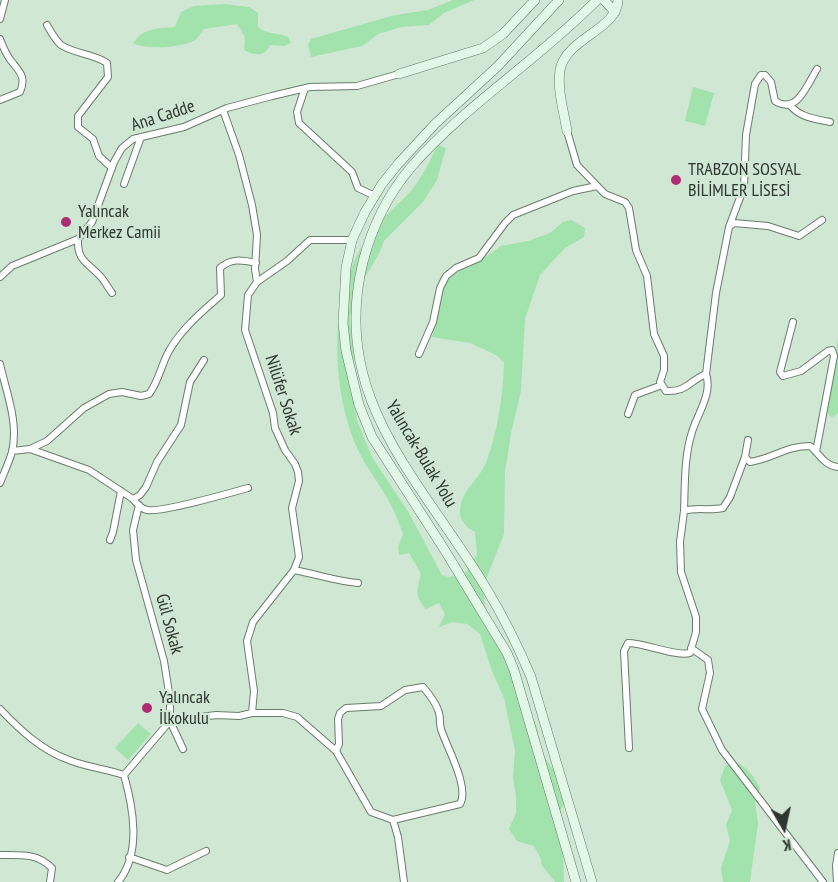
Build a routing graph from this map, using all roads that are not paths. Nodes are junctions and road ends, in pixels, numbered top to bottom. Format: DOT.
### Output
graph roads {
  1 [pos="5,0"];
  2 [pos="535,0"];
  3 [pos="559,0"];
  4 [pos="597,0"];
  5 [pos="604,0"];
  6 [pos="618,0"];
  7 [pos="615,12"];
  8 [pos="0,19"];
  9 [pos="47,25"];
  10 [pos="0,39"];
  11 [pos="817,69"];
  12 [pos="399,74"];
  13 [pos="304,88"];
  14 [pos="0,100"];
  15 [pos="790,105"];
  16 [pos="223,110"];
  17 [pos="830,122"];
  18 [pos="567,131"];
  19 [pos="141,137"];
  20 [pos="112,168"];
  21 [pos="124,184"];
  22 [pos="597,186"];
  23 [pos="375,196"];
  24 [pos="822,220"];
  25 [pos="729,227"];
  26 [pos="78,239"];
  27 [pos="352,240"];
  28 [pos="256,263"];
  29 [pos="0,277"];
  30 [pos="257,282"];
  31 [pos="112,293"];
  32 [pos="793,322"];
  33 [pos="419,354"];
  34 [pos="204,360"];
  35 [pos="0,364"];
  36 [pos="706,374"];
  37 [pos="662,385"];
  38 [pos="628,414"];
  39 [pos="748,440"];
  40 [pos="30,449"];
  41 [pos="12,451"];
  42 [pos="816,452"];
  43 [pos="745,458"];
  44 [pos="838,467"];
  45 [pos="0,483"];
  46 [pos="248,488"];
  47 [pos="121,491"];
  48 [pos="133,499"];
  49 [pos="139,505"];
  50 [pos="684,511"];
  51 [pos="110,540"];
  52 [pos="294,570"];
  53 [pos="358,583"];
  54 [pos="691,648"];
  55 [pos="0,709"];
  56 [pos="252,713"];
  57 [pos="170,721"];
  58 [pos="629,748"];
  59 [pos="183,749"];
  60 [pos="336,751"];
  61 [pos="124,775"];
  62 [pos="393,820"];
  63 [pos="206,851"];
  64 [pos="838,853"];
  65 [pos="0,855"];
  66 [pos="129,857"];
  67 [pos="51,882"];
  68 [pos="118,882"];
  69 [pos="404,882"];
  70 [pos="576,882"];
  71 [pos="592,882"];
  72 [pos="823,882"];
  73 [pos="837,882"];
  1 -- 8 [label="street"];
  2 -- 12 [label="main road"];
  3 -- 23 [label="main road, Yalıncak-Bulak Yolu"];
  4 -- 71 [label="main road, Yalıncak-Bulak Yolu"];
  5 -- 7 [label="main road"];
  6 -- 7 [label="main road"];
  7 -- 18 [label="main road"];
  9 -- 20 [label="street"];
  10 -- 14 [label="street"];
  11 -- 15 [label="street"];
  12 -- 13 [label="street, Ana Cadde"];
  13 -- 16 [label="street, Ana Cadde"];
  13 -- 23 [label="street"];
  15 -- 17 [label="street"];
  15 -- 25 [label="street"];
  16 -- 19 [label="street, Ana Cadde"];
  16 -- 28 [label="street, Nilüfer Sokak"];
  18 -- 22 [label="street"];
  19 -- 20 [label="street, Ana Cadde"];
  19 -- 21 [label="street"];
  20 -- 26 [label="street, Ana Cadde"];
  22 -- 33 [label="street"];
  22 -- 37 [label="street"];
  23 -- 27 [label="main road, Yalıncak-Bulak Yolu"];
  24 -- 25 [label="street"];
  25 -- 36 [label="street"];
  26 -- 29 [label="street"];
  26 -- 31 [label="street"];
  27 -- 30 [label="street"];
  27 -- 70 [label="main road, Yalıncak-Bulak Yolu"];
  28 -- 30 [label="street, Nilüfer Sokak"];
  28 -- 40 [label="street"];
  30 -- 52 [label="street, Nilüfer Sokak"];
  32 -- 42 [label="street"];
  34 -- 48 [label="street"];
  35 -- 41 [label="street"];
  36 -- 37 [label="street"];
  36 -- 50 [label="street"];
  37 -- 38 [label="street"];
  39 -- 43 [label="street"];
  40 -- 41 [label="street"];
  40 -- 47 [label="street"];
  41 -- 45 [label="street"];
  42 -- 43 [label="street"];
  42 -- 44 [label="street"];
  43 -- 50 [label="street"];
  46 -- 49 [label="street"];
  47 -- 48 [label="street"];
  47 -- 51 [label="street"];
  48 -- 49 [label="street"];
  49 -- 57 [label="street, Gül Sokak"];
  50 -- 54 [label="street"];
  52 -- 53 [label="street"];
  52 -- 56 [label="street"];
  54 -- 58 [label="street"];
  54 -- 72 [label="street"];
  55 -- 61 [label="street"];
  56 -- 57 [label="street"];
  56 -- 60 [label="street"];
  57 -- 59 [label="street, Gül Sokak"];
  57 -- 61 [label="street"];
  60 -- 62 [label="street"];
  60 -- 62 [label="street"];
  61 -- 66 [label="street"];
  62 -- 69 [label="street"];
  63 -- 66 [label="street"];
  64 -- 73 [label="street"];
  65 -- 67 [label="street"];
  66 -- 68 [label="street"];
}
